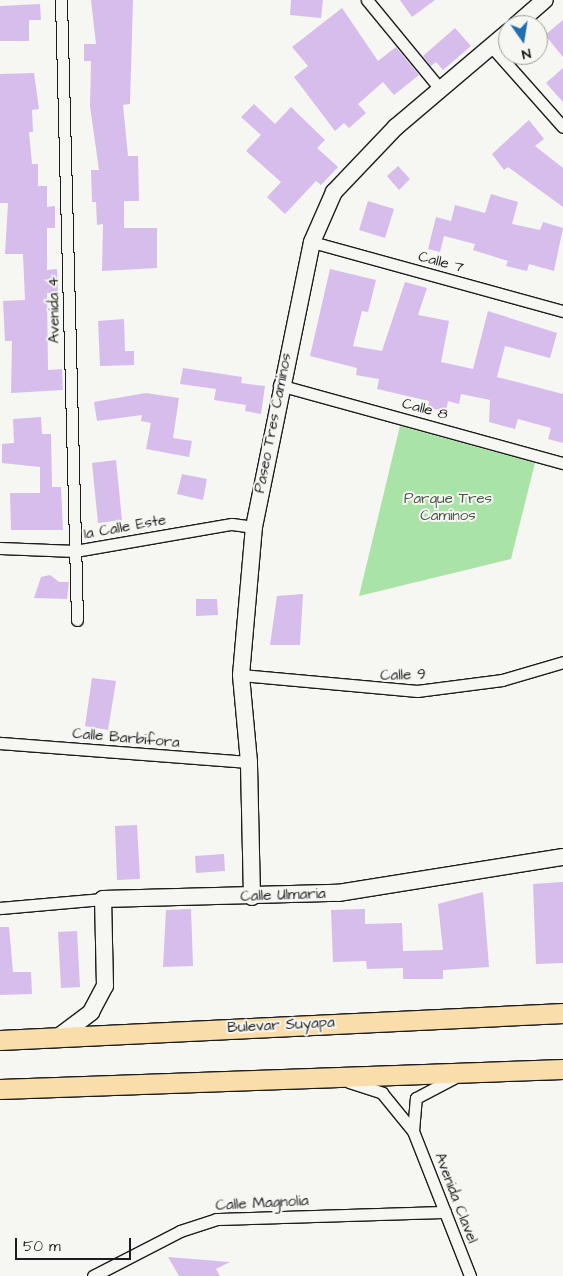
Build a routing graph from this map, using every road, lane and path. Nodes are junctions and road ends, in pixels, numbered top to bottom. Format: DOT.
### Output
graph roads {
  1 [pos="62,0"];
  2 [pos="368,0"];
  3 [pos="545,0"];
  4 [pos="528,15"];
  5 [pos="498,40"];
  6 [pos="491,46"];
  7 [pos="440,89"];
  8 [pos="563,127"];
  9 [pos="312,242"];
  10 [pos="563,311"];
  11 [pos="279,385"];
  12 [pos="563,463"];
  13 [pos="254,527"];
  14 [pos="0,548"];
  15 [pos="75,550"];
  16 [pos="77,620"];
  17 [pos="563,662"];
  18 [pos="240,675"];
  19 [pos="0,743"];
  20 [pos="249,762"];
  21 [pos="563,857"];
  22 [pos="252,896"];
  23 [pos="103,899"];
  24 [pos="0,908"];
  25 [pos="563,1013"];
  26 [pos="51,1036"];
  27 [pos="0,1040"];
  28 [pos="0,1051"];
  29 [pos="563,1069"];
  30 [pos="463,1074"];
  31 [pos="335,1078"];
  32 [pos="0,1089"];
  33 [pos="413,1131"];
  34 [pos="445,1212"];
  35 [pos="93,1276"];
  36 [pos="470,1276"];
  1 -- 15 [label="street, Avenida 4"];
  2 -- 7 [label="street"];
  3 -- 4 [label="street"];
  5 -- 6 [label="street, Paseo Tres Caminos"];
  6 -- 7 [label="street, Paseo Tres Caminos"];
  6 -- 8 [label="street"];
  7 -- 9 [label="street, Paseo Tres Caminos"];
  9 -- 10 [label="street, Calle 7"];
  9 -- 11 [label="street, Paseo Tres Caminos"];
  11 -- 12 [label="street, Calle 8"];
  11 -- 13 [label="street, Paseo Tres Caminos"];
  13 -- 15 [label="street, 1a Calle Este"];
  13 -- 18 [label="street, Paseo Tres Caminos"];
  14 -- 15 [label="street, 1a Calle Este"];
  15 -- 16 [label="street, Avenida 4"];
  17 -- 18 [label="street, Calle 9"];
  18 -- 20 [label="street, Paseo Tres Caminos"];
  19 -- 20 [label="street, Calle Barbifora"];
  20 -- 22 [label="street, Paseo Tres Caminos"];
  21 -- 22 [label="street, Calle Ulmaria"];
  22 -- 23 [label="street, Calle Ulmaria"];
  23 -- 24 [label="street, Calle Ulmaria"];
  23 -- 26 [label="street"];
  25 -- 26 [label="main road, Bulevar Suyapa"];
  26 -- 27 [label="main road, Bulevar Suyapa"];
  26 -- 28 [label="main road"];
  29 -- 30 [label="main road"];
  30 -- 31 [label="main road"];
  30 -- 33 [label="street, Avenida Clavel"];
  31 -- 32 [label="main road"];
  31 -- 33 [label="street, Avenida Clavel"];
  33 -- 34 [label="street, Avenida Clavel"];
  34 -- 35 [label="street, Calle Magnolia"];
  34 -- 36 [label="street, Avenida Clavel"];
}
